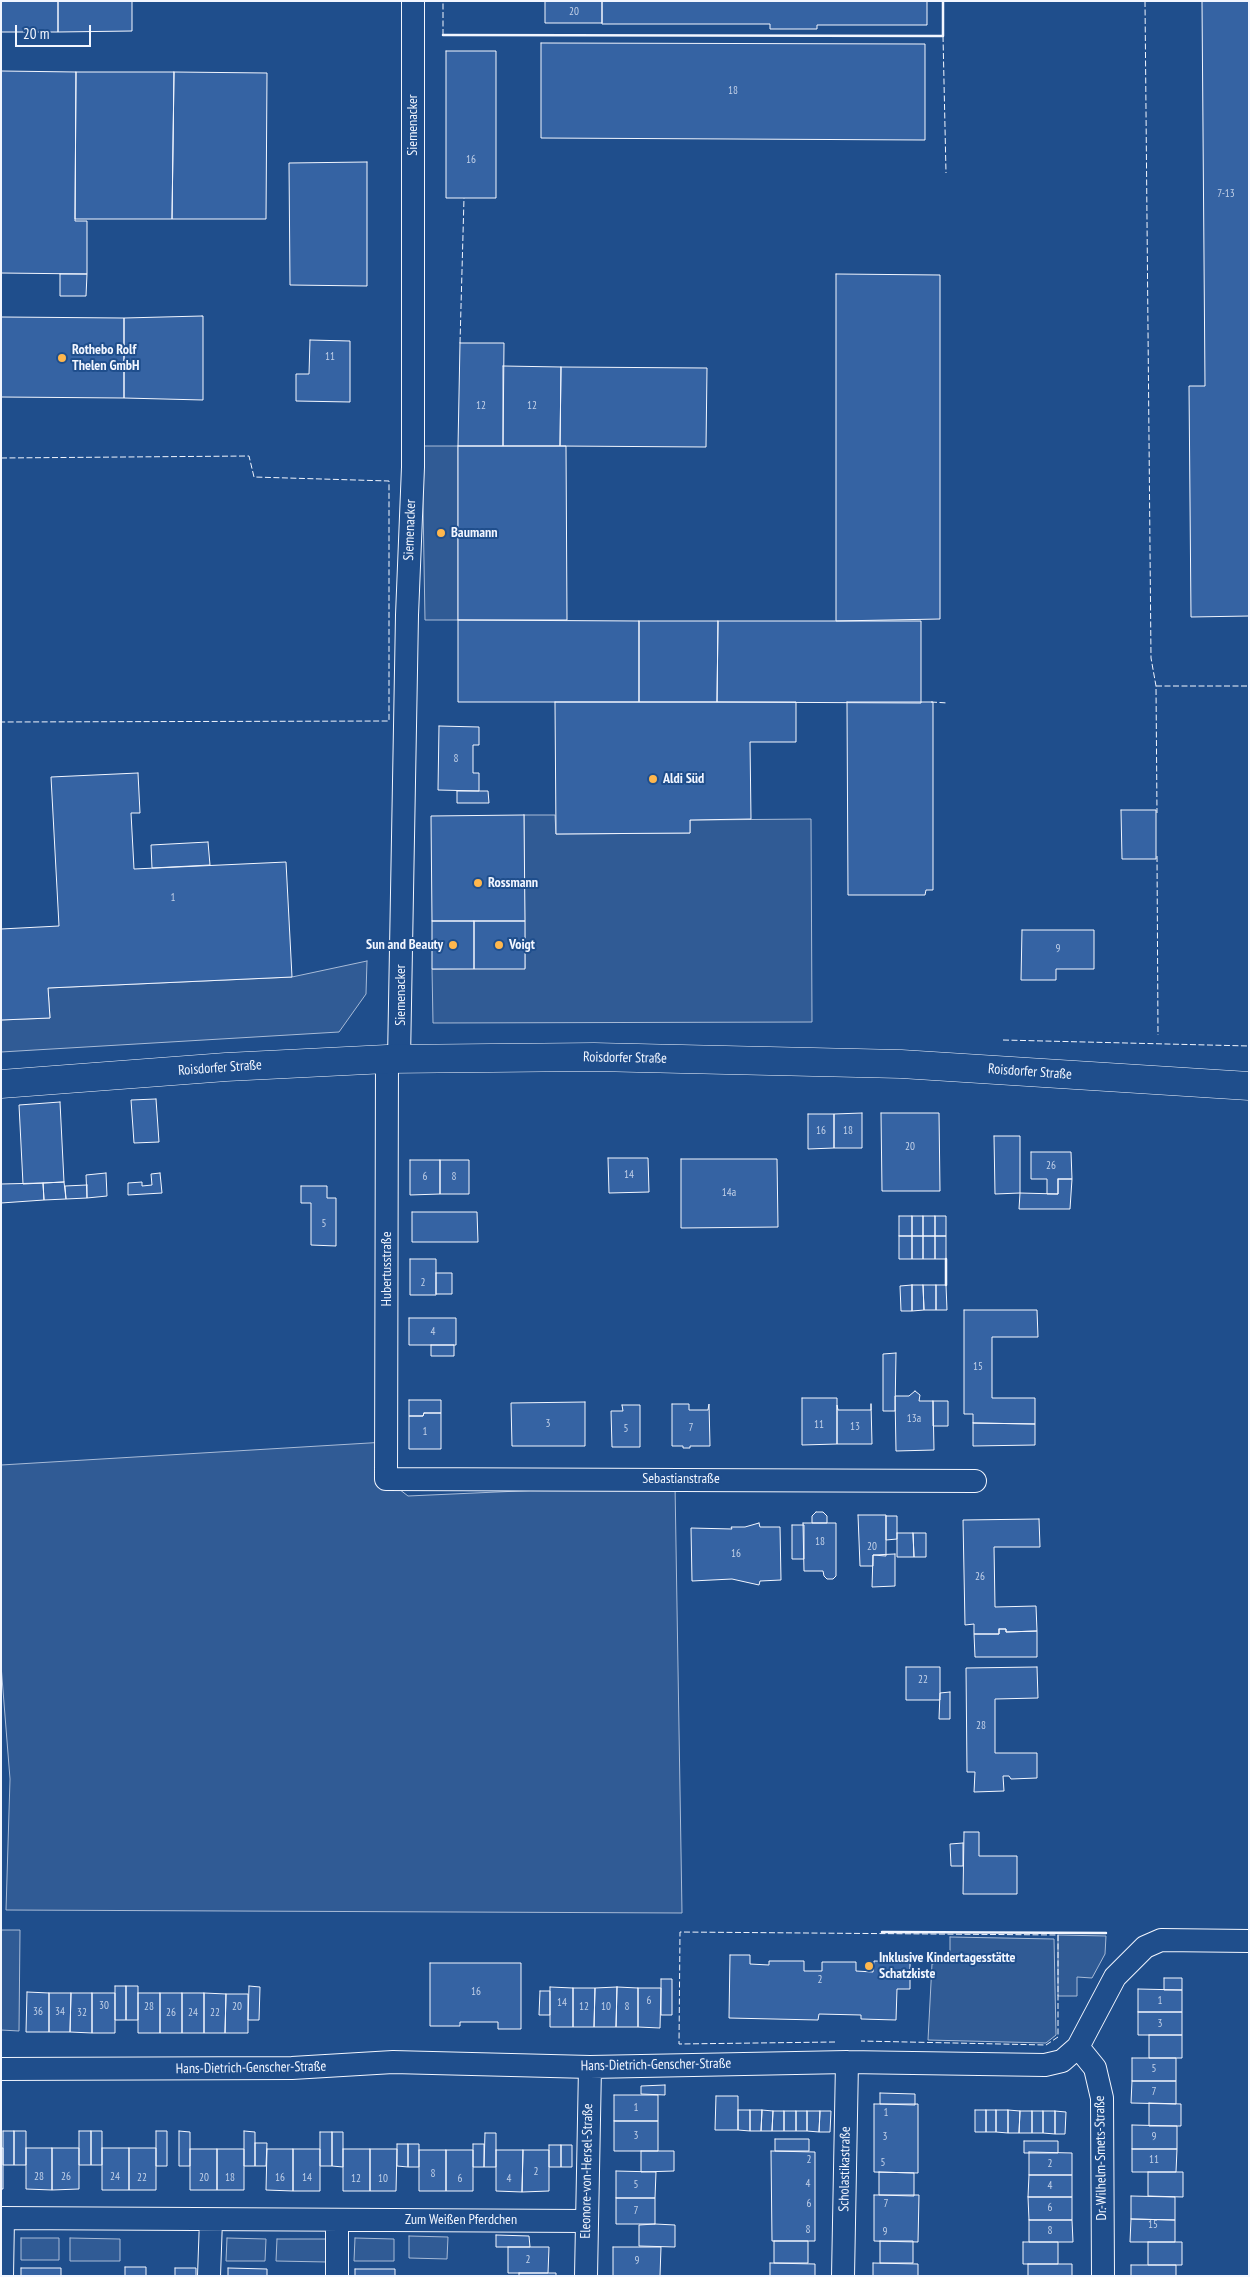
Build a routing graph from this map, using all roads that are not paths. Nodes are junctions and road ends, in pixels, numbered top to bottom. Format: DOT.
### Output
graph roads {
  1 [pos="413,1"];
  2 [pos="393,1059"];
  3 [pos="1,1084"];
  4 [pos="1249,1086"];
  5 [pos="386,1479"];
  6 [pos="976,1480"];
  7 [pos="1249,1941"];
  8 [pos="1078,2047"];
  9 [pos="847,2062"];
  10 [pos="590,2067"];
  11 [pos="1,2069"];
  12 [pos="2,2218"];
  13 [pos="211,2220"];
  14 [pos="338,2220"];
  15 [pos="586,2221"];
  16 [pos="2,2276"];
  17 [pos="209,2276"];
  18 [pos="337,2276"];
  19 [pos="586,2276"];
  20 [pos="843,2276"];
  21 [pos="1103,2276"];
  1 -- 2 [label="street, Siemenacker"];
  2 -- 3 [label="main road, Roisdorfer Straße"];
  2 -- 4 [label="main road, Roisdorfer Straße"];
  2 -- 5 [label="street, Hubertusstraße"];
  5 -- 6 [label="street, Sebastianstraße"];
  7 -- 8 [label="street, Hans-Dietrich-Genscher-Straße"];
  8 -- 9 [label="street, Hans-Dietrich-Genscher-Straße"];
  8 -- 21 [label="street, Dr.-Wilhelm-Smets-Straße"];
  9 -- 10 [label="street, Hans-Dietrich-Genscher-Straße"];
  9 -- 20 [label="street, Scholastikastraße"];
  10 -- 11 [label="street, Hans-Dietrich-Genscher-Straße"];
  10 -- 15 [label="street, Eleonore-von-Hersel-Straße"];
  12 -- 13 [label="street, Zum Weißen Pferdchen"];
  12 -- 16 [label="street, Zum Weißen Pferdchen"];
  13 -- 14 [label="street, Zum Weißen Pferdchen"];
  13 -- 17 [label="street"];
  14 -- 15 [label="street, Zum Weißen Pferdchen"];
  14 -- 18 [label="street"];
  15 -- 19 [label="street, Eleonore-von-Hersel-Straße"];
}
